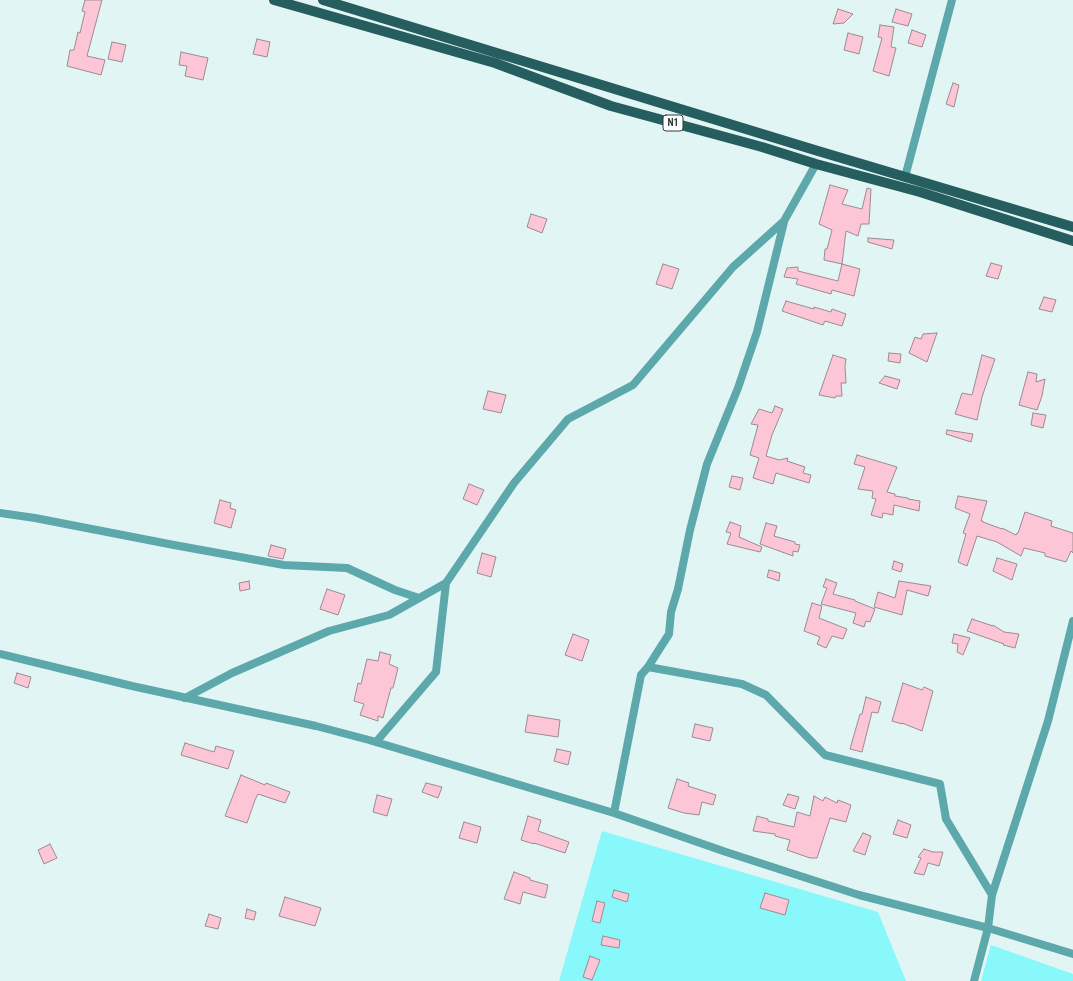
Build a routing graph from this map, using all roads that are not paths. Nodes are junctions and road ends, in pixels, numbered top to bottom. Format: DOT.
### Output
graph roads {
  1 [pos="274,0"];
  2 [pos="323,0"];
  3 [pos="952,0"];
  4 [pos="350,4"];
  5 [pos="816,164"];
  6 [pos="905,177"];
  7 [pos="784,221"];
  8 [pos="1069,226"];
  9 [pos="1061,237"];
  10 [pos="1073,241"];
  11 [pos="0,513"];
  12 [pos="446,583"];
  13 [pos="419,598"];
  14 [pos="1073,621"];
  15 [pos="1,656"];
  16 [pos="648,667"];
  17 [pos="185,698"];
  18 [pos="376,742"];
  19 [pos="614,813"];
  20 [pos="992,895"];
  21 [pos="988,928"];
  22 [pos="1073,954"];
  23 [pos="974,981"];
  1 -- 5 [label="main road, N1"];
  2 -- 4 [label="main road, N1"];
  3 -- 6 [label="street"];
  4 -- 6 [label="main road, N1"];
  5 -- 7 [label="street"];
  5 -- 9 [label="main road, N1"];
  6 -- 8 [label="main road, N1"];
  7 -- 12 [label="street"];
  7 -- 16 [label="street"];
  8 -- 9 [label="main road"];
  9 -- 10 [label="main road, N1"];
  11 -- 13 [label="street"];
  12 -- 13 [label="street"];
  12 -- 18 [label="street"];
  13 -- 17 [label="street"];
  14 -- 20 [label="street"];
  15 -- 17 [label="street"];
  16 -- 19 [label="street"];
  16 -- 20 [label="street"];
  17 -- 18 [label="street"];
  18 -- 19 [label="street"];
  19 -- 21 [label="street"];
  20 -- 21 [label="street"];
  21 -- 22 [label="street"];
  21 -- 23 [label="street"];
}
